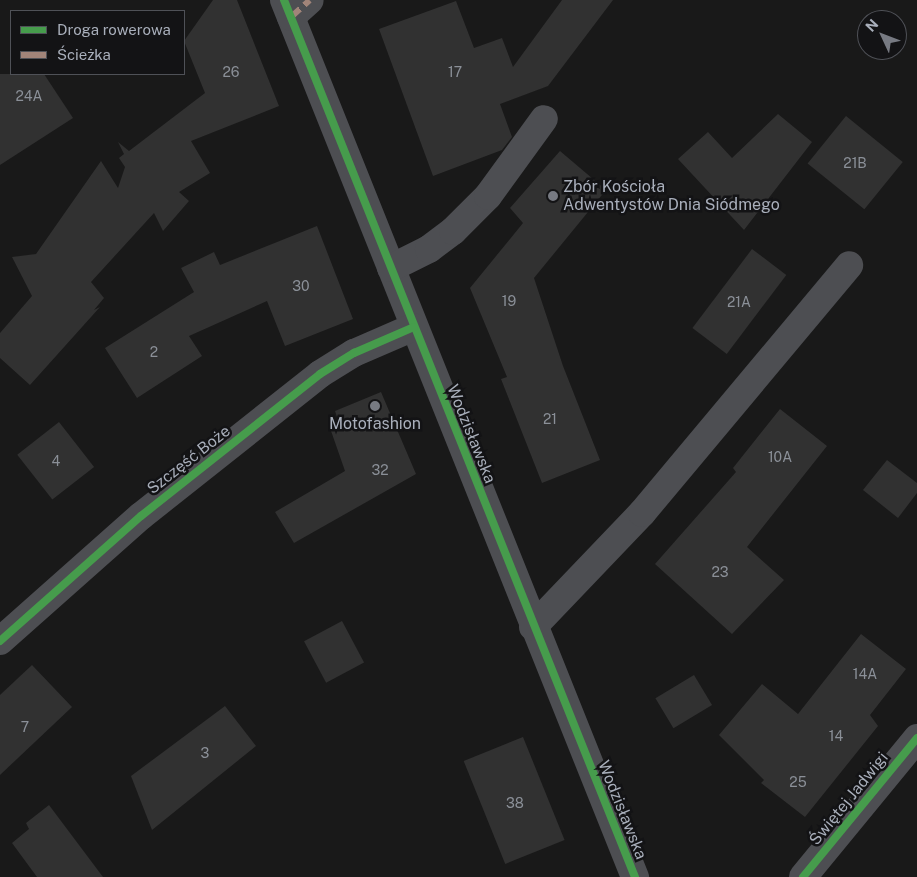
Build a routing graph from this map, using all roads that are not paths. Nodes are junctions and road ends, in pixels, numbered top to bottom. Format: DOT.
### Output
graph roads {
  1 [pos="295,6"];
  2 [pos="544,119"];
  3 [pos="849,265"];
  4 [pos="391,268"];
  5 [pos="414,327"];
  6 [pos="533,627"];
  7 [pos="0,641"];
  8 [pos="917,738"];
  9 [pos="628,876"];
  10 [pos="803,877"];
  1 -- 4 [label="street, Wodzisławska"];
  2 -- 4 [label="street"];
  3 -- 6 [label="street"];
  4 -- 5 [label="street, Wodzisławska"];
  5 -- 6 [label="street, Wodzisławska"];
  5 -- 7 [label="street, Szczęść Boże"];
  6 -- 9 [label="street, Wodzisławska"];
  8 -- 10 [label="street, Świętej Jadwigi"];
}
